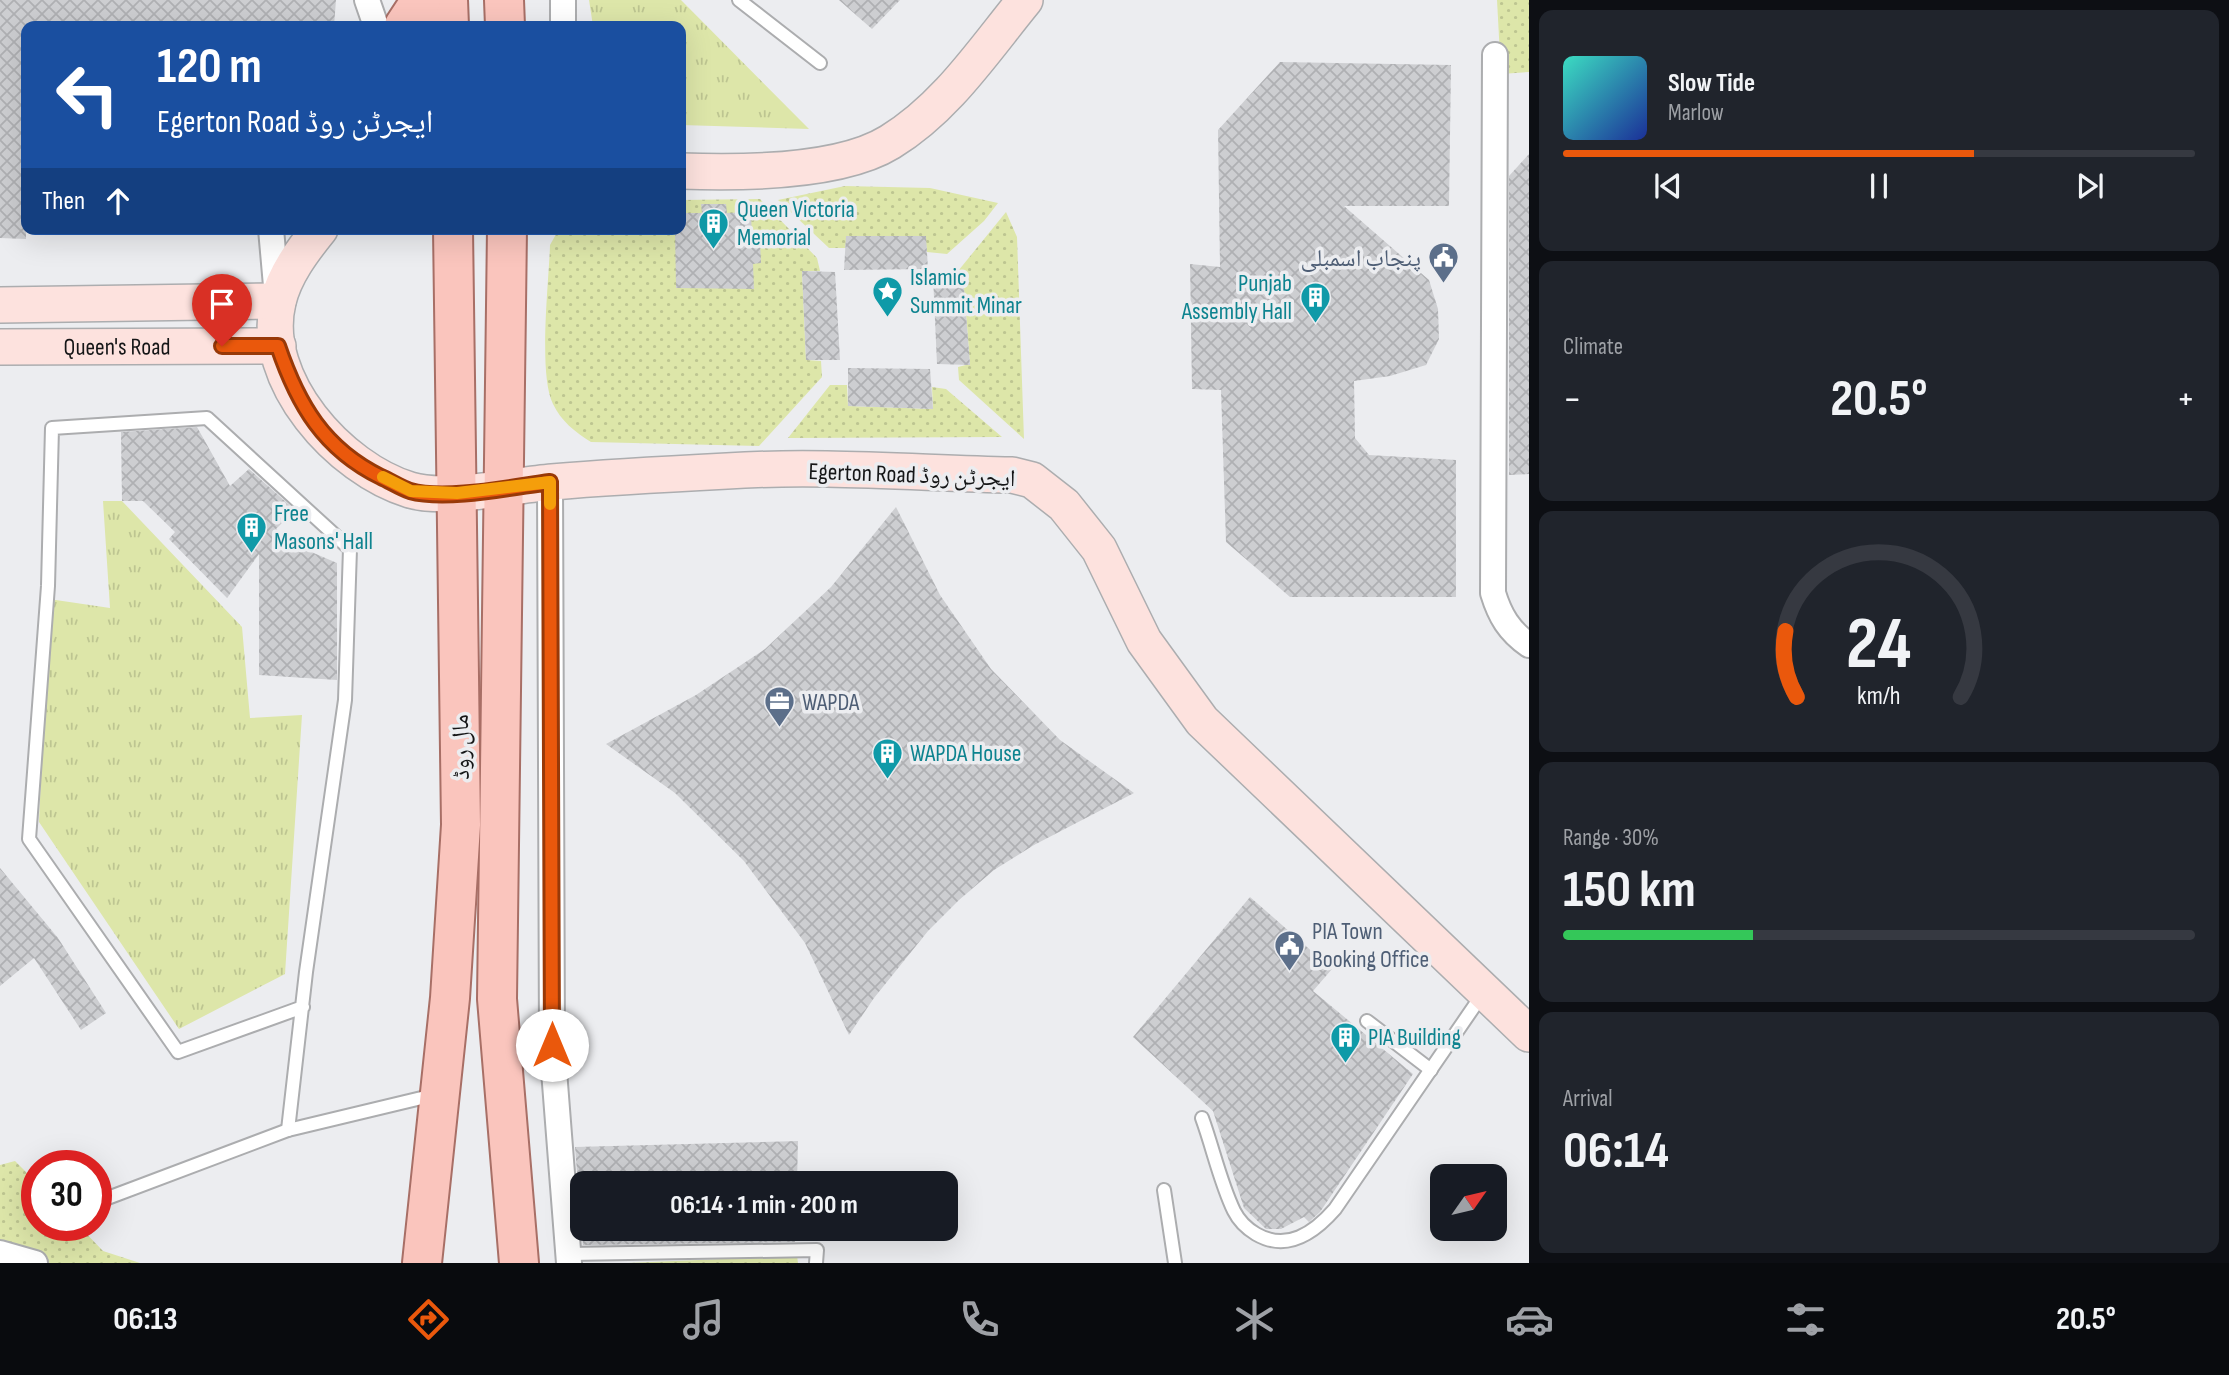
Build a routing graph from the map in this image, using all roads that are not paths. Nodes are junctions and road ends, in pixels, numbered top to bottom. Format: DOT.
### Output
graph roads {
  1 [pos="367,0"];
  2 [pos="421,0"];
  3 [pos="448,0"];
  4 [pos="504,0"];
  5 [pos="563,0"];
  6 [pos="740,0"];
  7 [pos="1025,0"];
  8 [pos="374,21"];
  9 [pos="407,21"];
  10 [pos="449,21"];
  11 [pos="505,21"];
  12 [pos="563,21"];
  13 [pos="1494,55"];
  14 [pos="820,63"];
  15 [pos="686,170"];
  16 [pos="272,235"];
  17 [pos="316,235"];
  18 [pos="453,235"];
  19 [pos="508,235"];
  20 [pos="278,302"];
  21 [pos="0,305"];
  22 [pos="278,346"];
  23 [pos="0,347"];
  24 [pos="550,482"];
  25 [pos="505,488"];
  26 [pos="457,493"];
  27 [pos="1529,645"];
  28 [pos="1484,992"];
  29 [pos="450,998"];
  30 [pos="497,999"];
  31 [pos="303,1007"];
  32 [pos="1367,1021"];
  33 [pos="1529,1034"];
  34 [pos="1432,1070"];
  35 [pos="438,1094"];
  36 [pos="1202,1118"];
  37 [pos="288,1130"];
  38 [pos="1164,1190"];
  39 [pos="112,1196"];
  40 [pos="0,1253"];
  41 [pos="569,1258"];
  42 [pos="35,1263"];
  43 [pos="422,1263"];
  44 [pos="519,1263"];
  45 [pos="816,1263"];
  46 [pos="1175,1263"];
  1 -- 8 [label="street"];
  2 -- 9 [label="main road"];
  3 -- 10 [label="main road"];
  4 -- 11 [label="main road"];
  5 -- 12 [label="street"];
  6 -- 14 [label="lane"];
  7 -- 15 [label="street"];
  13 -- 27 [label="street"];
  16 -- 20 [label="street"];
  17 -- 20 [label="street"];
  18 -- 26 [label="main road, مال روڈ"];
  19 -- 25 [label="main road, مال روڈ"];
  20 -- 21 [label="street, Queen's Road"];
  20 -- 22 [label="street"];
  22 -- 23 [label="street, Queen's Road"];
  22 -- 26 [label="street, Egerton Road ایجرٹن روڈ"];
  24 -- 25 [label="street, Egerton Road ایجرٹن روڈ"];
  24 -- 28 [label="street, Egerton Road ایجرٹن روڈ"];
  24 -- 41 [label="street"];
  25 -- 26 [label="street, Egerton Road ایجرٹن روڈ"];
  25 -- 30 [label="main road, مال روڈ"];
  26 -- 29 [label="main road, مال روڈ"];
  28 -- 33 [label="street, Egerton Road ایجرٹن روڈ"];
  28 -- 34 [label="lane"];
  29 -- 30 [label="main road"];
  29 -- 35 [label="main road, مال روڈ"];
  30 -- 44 [label="main road, مال روڈ"];
  31 -- 31 [label="lane"];
  31 -- 37 [label="lane"];
  32 -- 34 [label="lane"];
  34 -- 36 [label="lane"];
  35 -- 37 [label="lane"];
  35 -- 43 [label="main road, مال روڈ"];
  37 -- 39 [label="lane"];
  38 -- 46 [label="lane"];
  40 -- 42 [label="street"];
  41 -- 45 [label="lane"];
}
